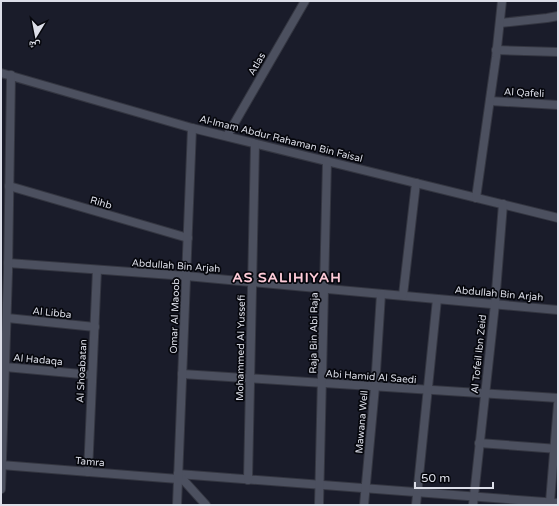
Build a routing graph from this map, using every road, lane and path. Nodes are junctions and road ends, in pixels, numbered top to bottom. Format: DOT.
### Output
graph roads {
  1 [pos="305,1"];
  2 [pos="502,1"];
  3 [pos="558,16"];
  4 [pos="500,23"];
  5 [pos="496,50"];
  6 [pos="558,52"];
  7 [pos="1,72"];
  8 [pos="10,75"];
  9 [pos="490,101"];
  10 [pos="558,105"];
  11 [pos="192,128"];
  12 [pos="1,136"];
  13 [pos="10,136"];
  14 [pos="227,136"];
  15 [pos="255,144"];
  16 [pos="327,161"];
  17 [pos="416,183"];
  18 [pos="9,186"];
  19 [pos="476,198"];
  20 [pos="503,204"];
  21 [pos="5,216"];
  22 [pos="558,218"];
  23 [pos="188,238"];
  24 [pos="8,263"];
  25 [pos="97,270"];
  26 [pos="186,276"];
  27 [pos="252,282"];
  28 [pos="325,289"];
  29 [pos="381,294"];
  30 [pos="4,296"];
  31 [pos="403,296"];
  32 [pos="437,298"];
  33 [pos="494,304"];
  34 [pos="558,310"];
  35 [pos="7,318"];
  36 [pos="94,327"];
  37 [pos="5,367"];
  38 [pos="182,374"];
  39 [pos="92,375"];
  40 [pos="250,379"];
  41 [pos="322,384"];
  42 [pos="3,387"];
  43 [pos="375,387"];
  44 [pos="428,390"];
  45 [pos="485,394"];
  46 [pos="558,398"];
  47 [pos="558,404"];
  48 [pos="479,443"];
  49 [pos="556,449"];
  50 [pos="1,465"];
  51 [pos="88,472"];
  52 [pos="178,477"];
  53 [pos="248,480"];
  54 [pos="320,486"];
  55 [pos="1,489"];
  56 [pos="366,489"];
  57 [pos="418,493"];
  58 [pos="473,501"];
  59 [pos="554,502"];
  60 [pos="176,505"];
  61 [pos="206,505"];
  62 [pos="320,505"];
  63 [pos="364,505"];
  64 [pos="416,505"];
  1 -- 14 [label="street, Atlas"];
  2 -- 4 [label="street"];
  3 -- 4 [label="street"];
  4 -- 5 [label="street"];
  5 -- 6 [label="street"];
  5 -- 9 [label="street"];
  7 -- 8 [label="street, Al-Imam Abdur Rahaman Bin Faisal"];
  8 -- 11 [label="street, Al-Imam Abdur Rahaman Bin Faisal"];
  8 -- 13 [label="street"];
  9 -- 10 [label="street, Al Qafeli"];
  9 -- 19 [label="street"];
  11 -- 14 [label="street, Al-Imam Abdur Rahaman Bin Faisal"];
  11 -- 23 [label="street, Omar Al Maoob"];
  12 -- 13 [label="street"];
  13 -- 18 [label="street"];
  14 -- 15 [label="street, Al-Imam Abdur Rahaman Bin Faisal"];
  15 -- 16 [label="street, Al-Imam Abdur Rahaman Bin Faisal"];
  15 -- 27 [label="street, Mohammed Al Yussefi"];
  16 -- 17 [label="street, Al-Imam Abdur Rahaman Bin Faisal"];
  16 -- 28 [label="street, Raja Bin Abi Raja"];
  17 -- 19 [label="street, Al-Imam Abdur Rahaman Bin Faisal"];
  17 -- 31 [label="street"];
  18 -- 21 [label="street"];
  18 -- 23 [label="street, Rihb"];
  19 -- 20 [label="street, Al-Imam Abdur Rahaman Bin Faisal"];
  20 -- 22 [label="street, Al-Imam Abdur Rahaman Bin Faisal"];
  20 -- 33 [label="street, Al Tofeil Ibn Zeid"];
  21 -- 24 [label="street"];
  23 -- 26 [label="street, Omar Al Maoob"];
  24 -- 25 [label="street, Abdullah Bin Arjah"];
  24 -- 30 [label="street"];
  25 -- 26 [label="street, Abdullah Bin Arjah"];
  25 -- 36 [label="street, Al Shoabatan"];
  26 -- 27 [label="street, Abdullah Bin Arjah"];
  26 -- 38 [label="street, Omar Al Maoob"];
  27 -- 28 [label="street, Abdullah Bin Arjah"];
  27 -- 40 [label="street, Mohammed Al Yussefi"];
  28 -- 29 [label="street, Abdullah Bin Arjah"];
  28 -- 41 [label="street, Raja Bin Abi Raja"];
  29 -- 31 [label="street, Abdullah Bin Arjah"];
  29 -- 43 [label="street, Mawana Well"];
  30 -- 35 [label="street"];
  31 -- 32 [label="street, Abdullah Bin Arjah"];
  32 -- 33 [label="street, Abdullah Bin Arjah"];
  32 -- 44 [label="street"];
  33 -- 34 [label="street, Abdullah Bin Arjah"];
  33 -- 45 [label="street, Al Tofeil Ibn Zeid"];
  35 -- 36 [label="street, Al Libba"];
  35 -- 37 [label="street"];
  36 -- 39 [label="street, Al Shoabatan"];
  37 -- 39 [label="street, Al Hadaqa"];
  37 -- 42 [label="street"];
  38 -- 40 [label="street, Abi Hamid Al Saedi"];
  38 -- 52 [label="street, Omar Al Maoob"];
  39 -- 51 [label="street, Al Shoabatan"];
  40 -- 41 [label="street, Abi Hamid Al Saedi"];
  40 -- 53 [label="street, Mohammed Al Yussefi"];
  41 -- 43 [label="street, Abi Hamid Al Saedi"];
  41 -- 54 [label="street, Raja Bin Abi Raja"];
  42 -- 50 [label="street"];
  43 -- 44 [label="street, Abi Hamid Al Saedi"];
  43 -- 56 [label="street, Mawana Well"];
  44 -- 45 [label="street, Abi Hamid Al Saedi"];
  44 -- 57 [label="street"];
  45 -- 46 [label="street, Abi Hamid Al Saedi"];
  45 -- 48 [label="street, Al Tofeil Ibn Zeid"];
  47 -- 49 [label="street"];
  48 -- 49 [label="street"];
  48 -- 58 [label="street, Al Tofeil Ibn Zeid"];
  49 -- 59 [label="street"];
  50 -- 51 [label="street, Tamra"];
  50 -- 55 [label="street"];
  51 -- 52 [label="street, Tamra"];
  52 -- 53 [label="street, Tamra"];
  52 -- 60 [label="street, Omar Al Maoob"];
  52 -- 61 [label="street"];
  53 -- 54 [label="street, Tamra"];
  54 -- 56 [label="street, Tamra"];
  54 -- 62 [label="street, Raja Bin Abi Raja"];
  56 -- 57 [label="street, Tamra"];
  56 -- 63 [label="street, Mawana Well"];
  57 -- 58 [label="street, Tamra"];
  57 -- 64 [label="street"];
  58 -- 59 [label="street, Tamra"];
}
